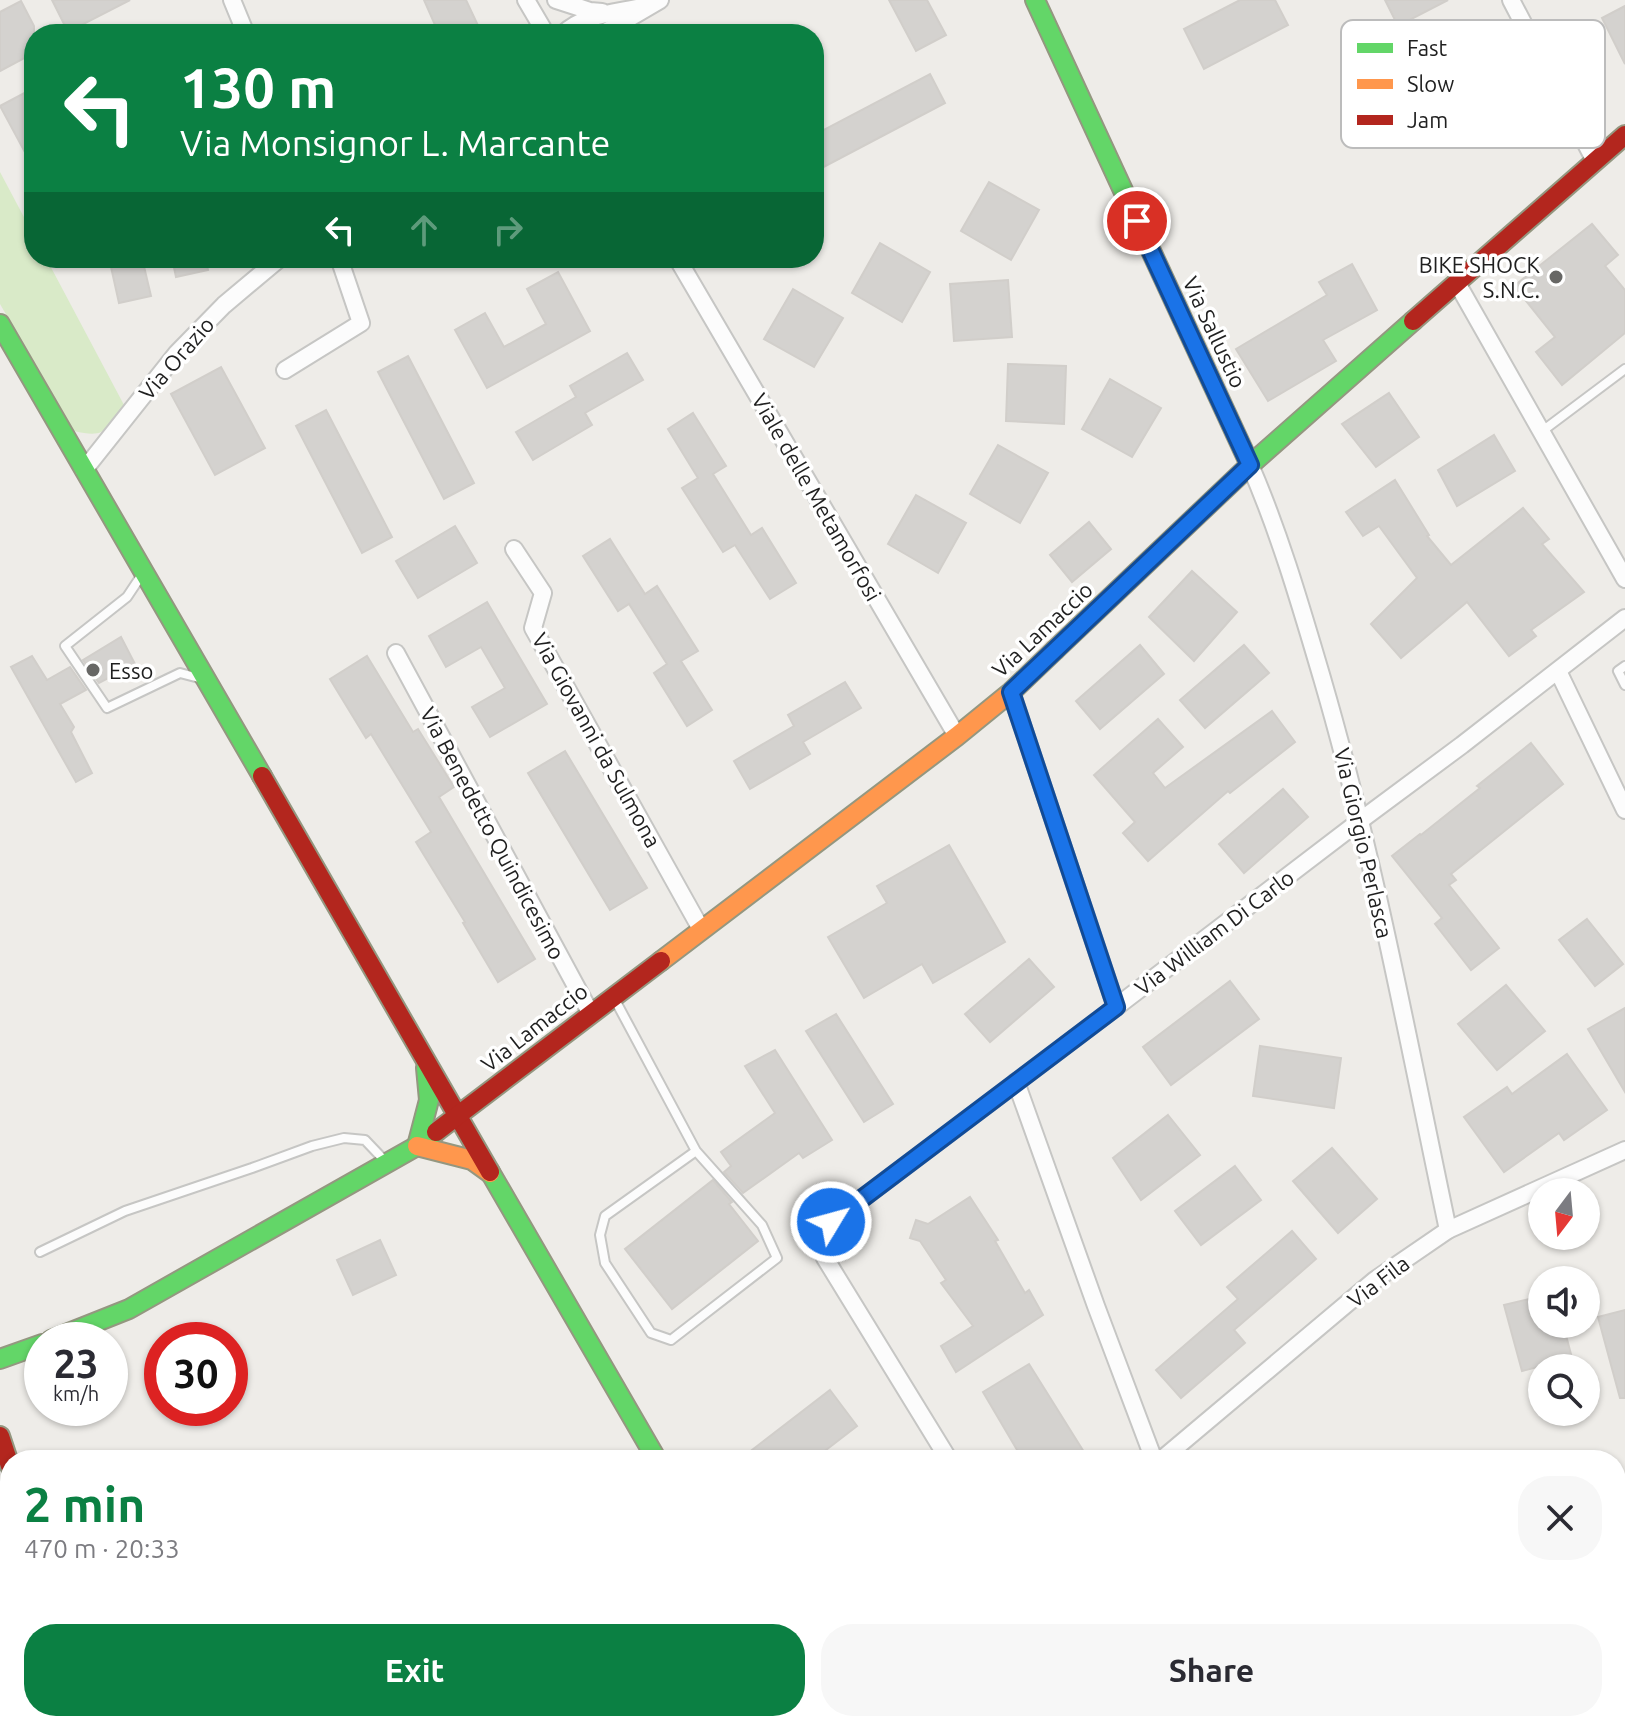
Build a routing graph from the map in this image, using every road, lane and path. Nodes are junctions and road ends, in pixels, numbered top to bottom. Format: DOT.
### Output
graph roads {
  1 [pos="232,0"];
  2 [pos="526,0"];
  3 [pos="556,0"];
  4 [pos="1035,0"];
  5 [pos="1511,0"];
  6 [pos="655,3"];
  7 [pos="619,16"];
  8 [pos="1521,20"];
  9 [pos="242,24"];
  10 [pos="540,24"];
  11 [pos="577,24"];
  12 [pos="611,24"];
  13 [pos="617,24"];
  14 [pos="1625,135"];
  15 [pos="1588,148"];
  16 [pos="1595,161"];
  17 [pos="268,268"];
  18 [pos="342,268"];
  19 [pos="683,268"];
  20 [pos="1457,283"];
  21 [pos="0,324"];
  22 [pos="1625,369"];
  23 [pos="285,370"];
  24 [pos="1541,432"];
  25 [pos="1250,465"];
  26 [pos="84,470"];
  27 [pos="514,549"];
  28 [pos="144,572"];
  29 [pos="1625,579"];
  30 [pos="1625,618"];
  31 [pos="396,653"];
  32 [pos="1625,666"];
  33 [pos="1558,671"];
  34 [pos="207,680"];
  35 [pos="1625,685"];
  36 [pos="1011,692"];
  37 [pos="957,736"];
  38 [pos="1625,810"];
  39 [pos="1361,820"];
  40 [pos="701,929"];
  41 [pos="613,997"];
  42 [pos="1116,1007"];
  43 [pos="591,1014"];
  44 [pos="425,1059"];
  45 [pos="1016,1082"];
  46 [pos="458,1117"];
  47 [pos="417,1146"];
  48 [pos="1625,1150"];
  49 [pos="696,1151"];
  50 [pos="388,1163"];
  51 [pos="493,1175"];
  52 [pos="1448,1230"];
  53 [pos="40,1252"];
  54 [pos="96,1322"];
  55 [pos="24,1351"];
  56 [pos="0,1359"];
  57 [pos="651,1450"];
  58 [pos="943,1450"];
  59 [pos="1150,1450"];
  60 [pos="1173,1450"];
  1 -- 9 [label="street"];
  2 -- 10 [label="street"];
  3 -- 7 [label="street"];
  4 -- 25 [label="main road, Via Sallustio"];
  5 -- 8 [label="street"];
  6 -- 7 [label="street"];
  7 -- 11 [label="street"];
  7 -- 12 [label="street"];
  7 -- 13 [label="street"];
  14 -- 16 [label="main road, Via Lamaccio"];
  15 -- 16 [label="street"];
  16 -- 20 [label="main road, Via Lamaccio"];
  17 -- 26 [label="street, Via Orazio"];
  18 -- 23 [label="street"];
  19 -- 37 [label="street, Viale delle Metamorfosi"];
  20 -- 24 [label="street"];
  20 -- 25 [label="main road, Via Lamaccio"];
  21 -- 26 [label="main road"];
  22 -- 24 [label="lane"];
  24 -- 29 [label="street"];
  25 -- 36 [label="main road, Via Lamaccio"];
  25 -- 39 [label="street, Via Giorgio Perlasca"];
  26 -- 28 [label="main road"];
  27 -- 40 [label="street, Via Giovanni da Sulmona"];
  28 -- 34 [label="main road"];
  28 -- 34 [label="lane"];
  30 -- 33 [label="street, Via William Di Carlo"];
  31 -- 43 [label="street, Via Benedetto Quindicesimo"];
  32 -- 35 [label="lane"];
  33 -- 38 [label="street"];
  33 -- 39 [label="street, Via William Di Carlo"];
  34 -- 44 [label="main road"];
  36 -- 37 [label="main road, Via Lamaccio"];
  36 -- 42 [label="street"];
  37 -- 40 [label="main road, Via Lamaccio"];
  39 -- 42 [label="street, Via William Di Carlo"];
  39 -- 52 [label="street, Via Giorgio Perlasca"];
  40 -- 41 [label="main road, Via Lamaccio"];
  41 -- 43 [label="main road, Via Lamaccio"];
  41 -- 49 [label="lane"];
  42 -- 45 [label="street, Via William Di Carlo"];
  43 -- 46 [label="main road, Via Lamaccio"];
  44 -- 46 [label="main road"];
  44 -- 47 [label="main road"];
  45 -- 58 [label="street, Via William Di Carlo"];
  45 -- 59 [label="street"];
  46 -- 47 [label="main road, Via Lamaccio"];
  46 -- 51 [label="main road"];
  47 -- 50 [label="main road, Via Lamaccio"];
  47 -- 51 [label="main road"];
  48 -- 52 [label="street, Via Fila"];
  49 -- 49 [label="lane"];
  50 -- 53 [label="lane"];
  50 -- 54 [label="main road, Via Lamaccio"];
  51 -- 57 [label="main road"];
  52 -- 60 [label="street, Via Fila"];
  55 -- 56 [label="main road"];
}
